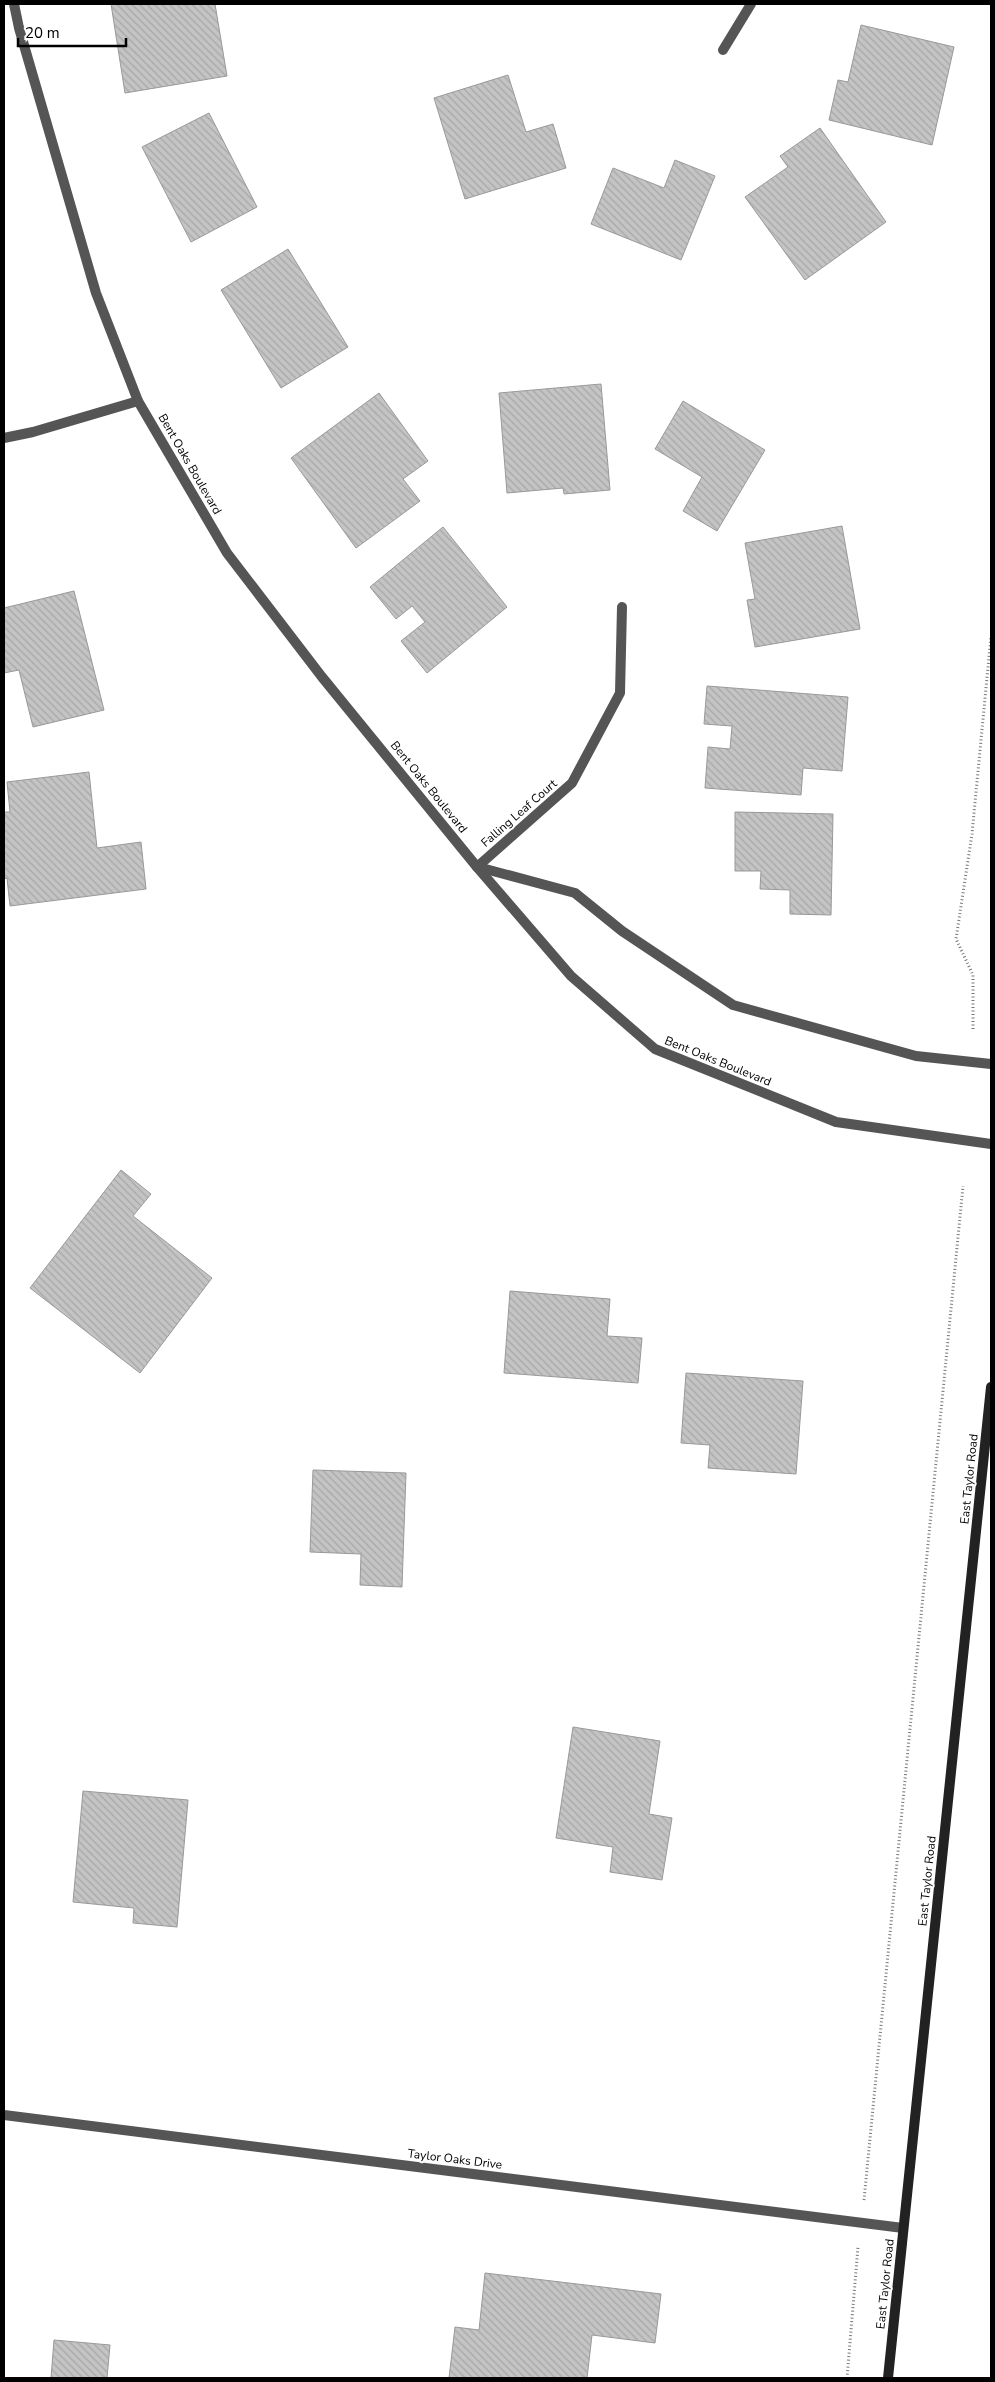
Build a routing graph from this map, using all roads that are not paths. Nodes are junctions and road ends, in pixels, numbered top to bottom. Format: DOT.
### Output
graph roads {
  1 [pos="14,4"];
  2 [pos="751,4"];
  3 [pos="722,50"];
  4 [pos="138,401"];
  5 [pos="4,438"];
  6 [pos="622,607"];
  7 [pos="477,867"];
  8 [pos="991,1064"];
  9 [pos="991,1144"];
  10 [pos="991,1387"];
  11 [pos="4,2114"];
  12 [pos="903,2228"];
  13 [pos="888,2378"];
  1 -- 4 [label="street, Bent Oaks Boulevard"];
  2 -- 3 [label="street"];
  4 -- 5 [label="street"];
  4 -- 7 [label="street, Bent Oaks Boulevard"];
  6 -- 7 [label="street, Falling Leaf Court"];
  7 -- 8 [label="street"];
  7 -- 9 [label="street, Bent Oaks Boulevard"];
  10 -- 12 [label="main road, East Taylor Road"];
  11 -- 12 [label="street, Taylor Oaks Drive"];
  12 -- 13 [label="main road, East Taylor Road"];
}
